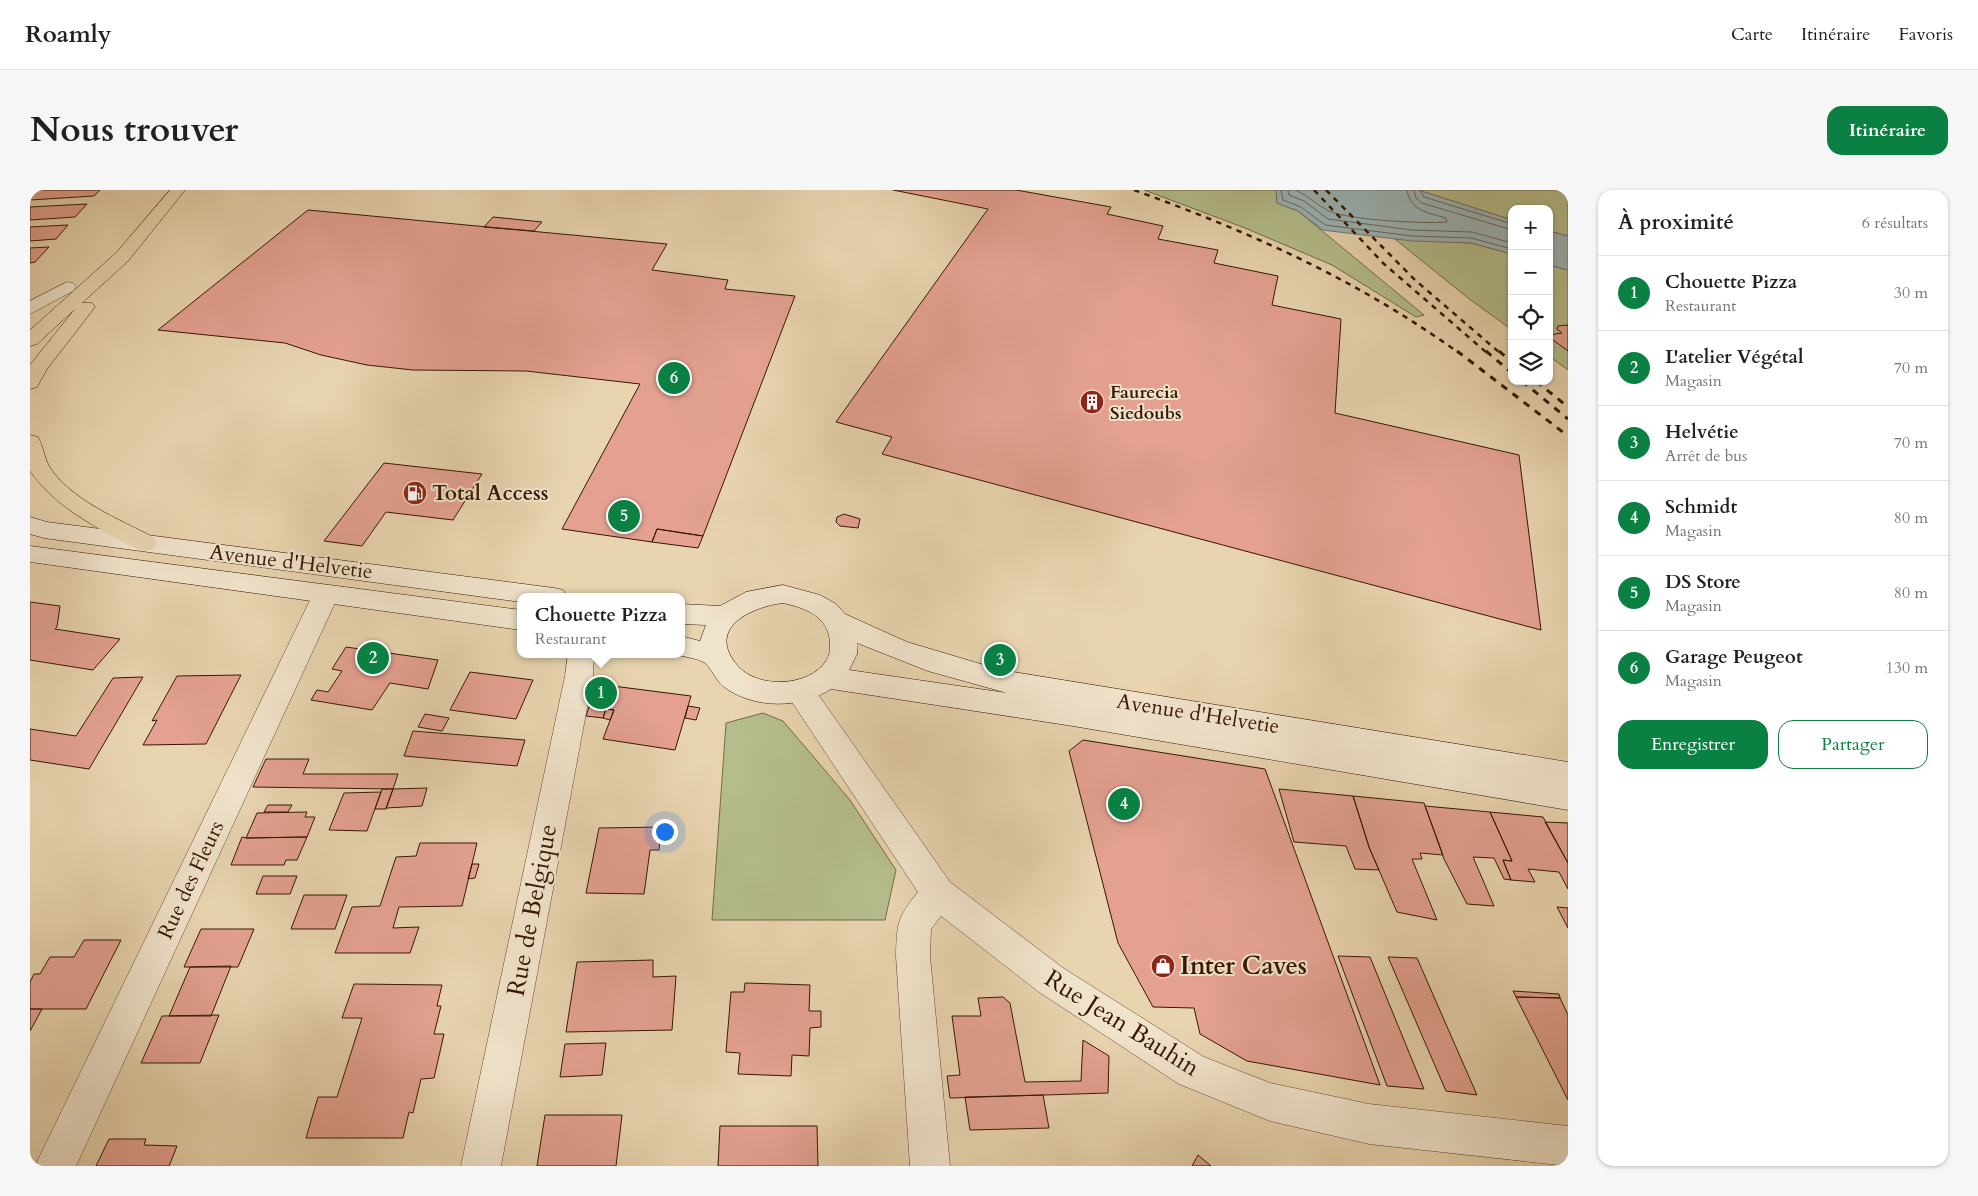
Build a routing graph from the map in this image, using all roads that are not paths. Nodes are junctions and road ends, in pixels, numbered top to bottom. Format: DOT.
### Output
graph roads {
  1 [pos="158,190"];
  2 [pos="178,190"];
  3 [pos="146,204"];
  4 [pos="100,256"];
  5 [pos="122,257"];
  6 [pos="67,287"];
  7 [pos="30,309"];
  8 [pos="30,316"];
  9 [pos="30,340"];
  10 [pos="30,383"];
  11 [pos="30,442"];
  12 [pos="30,525"];
  13 [pos="145,543"];
  14 [pos="30,554"];
  15 [pos="524,593"];
  16 [pos="326,594"];
  17 [pos="685,614"];
  18 [pos="725,616"];
  19 [pos="517,619"];
  20 [pos="838,622"];
  21 [pos="685,647"];
  22 [pos="714,656"];
  23 [pos="580,658"];
  24 [pos="814,685"];
  25 [pos="1568,775"];
  26 [pos="1568,797"];
  27 [pos="938,892"];
  28 [pos="1568,1146"];
  29 [pos="54,1166"];
  30 [pos="481,1166"];
  31 [pos="930,1166"];
  1 -- 3 [label="main road"];
  2 -- 5 [label="main road"];
  4 -- 6 [label="main road"];
  5 -- 9 [label="main road"];
  5 -- 10 [label="main road"];
  6 -- 7 [label="main road"];
  6 -- 8 [label="main road"];
  11 -- 13 [label="main road"];
  12 -- 13 [label="main road, Avenue d'Helvetie"];
  13 -- 15 [label="main road, Avenue d'Helvetie"];
  14 -- 16 [label="main road, Avenue d'Helvetie"];
  16 -- 19 [label="main road, Avenue d'Helvetie"];
  16 -- 29 [label="main road, Rue des Fleurs"];
  17 -- 18 [label="main road"];
  18 -- 20 [label="main road"];
  18 -- 22 [label="main road"];
  20 -- 24 [label="main road"];
  20 -- 25 [label="main road, Avenue d'Helvetie"];
  21 -- 22 [label="main road"];
  22 -- 24 [label="main road"];
  23 -- 30 [label="main road, Rue de Belgique"];
  24 -- 26 [label="main road, Avenue d'Helvetie"];
  24 -- 27 [label="main road, Rue Jean Bauhin"];
  27 -- 28 [label="main road, Rue Jean Bauhin"];
  27 -- 31 [label="main road"];
}
